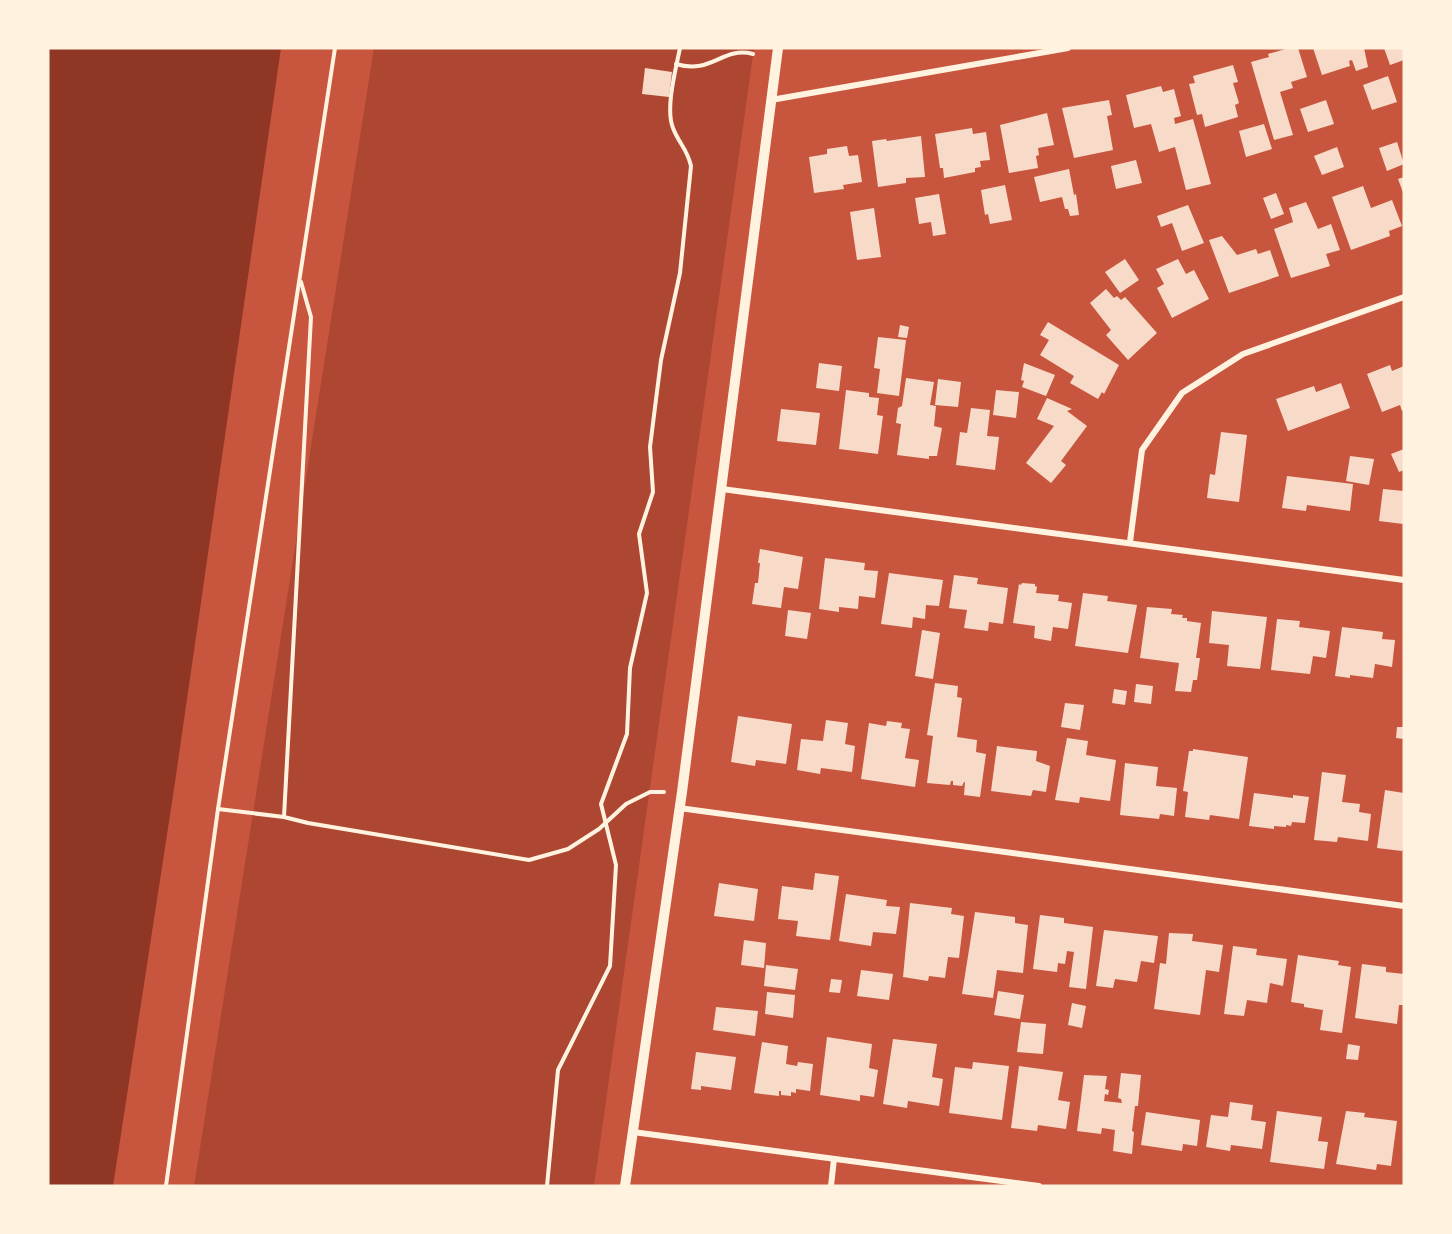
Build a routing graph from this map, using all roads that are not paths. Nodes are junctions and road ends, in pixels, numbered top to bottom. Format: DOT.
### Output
graph roads {
  1 [pos="778,48"];
  2 [pos="1068,48"];
  3 [pos="771,100"];
  4 [pos="1404,297"];
  5 [pos="722,489"];
  6 [pos="1130,542"];
  7 [pos="1404,580"];
  8 [pos="679,808"];
  9 [pos="1404,906"];
  10 [pos="632,1132"];
  11 [pos="834,1159"];
  12 [pos="625,1186"];
  13 [pos="831,1186"];
  14 [pos="1039,1186"];
  1 -- 3 [label="street"];
  2 -- 3 [label="street"];
  3 -- 5 [label="street"];
  4 -- 6 [label="street"];
  5 -- 6 [label="street"];
  5 -- 8 [label="street"];
  6 -- 7 [label="street"];
  8 -- 9 [label="street"];
  8 -- 10 [label="street"];
  10 -- 11 [label="street"];
  10 -- 12 [label="street"];
  11 -- 13 [label="street"];
  11 -- 14 [label="street"];
}
